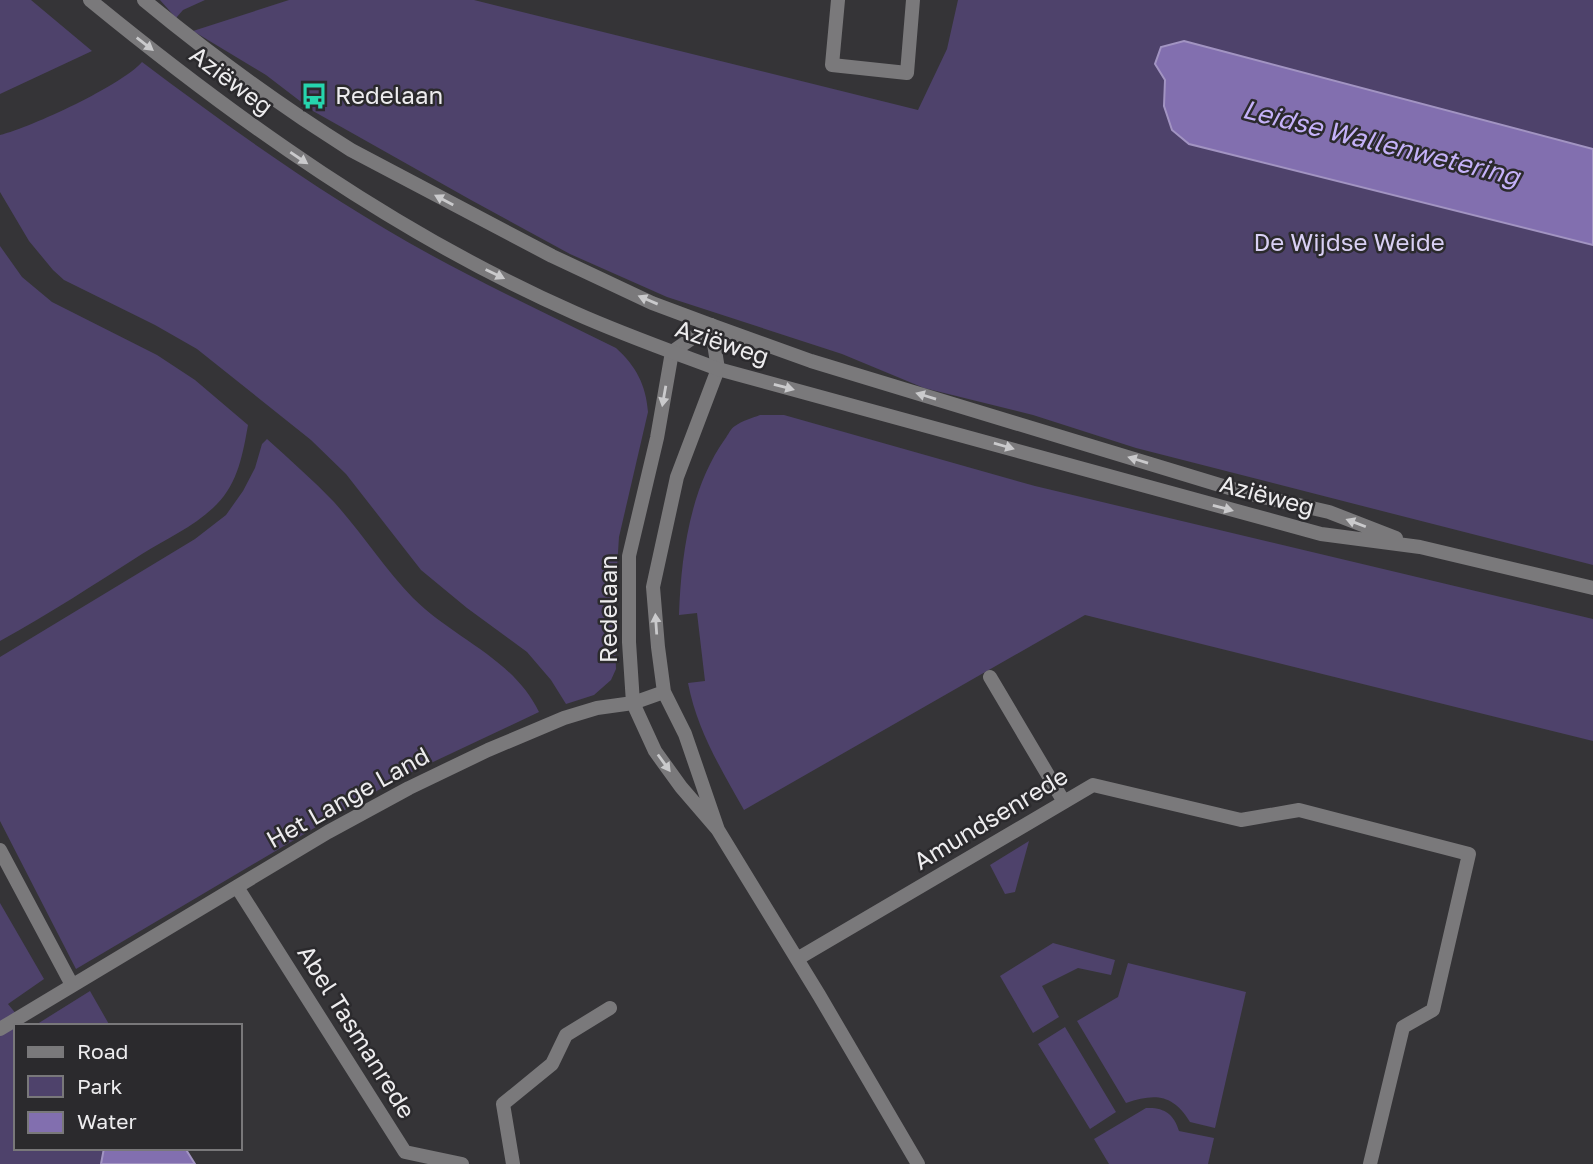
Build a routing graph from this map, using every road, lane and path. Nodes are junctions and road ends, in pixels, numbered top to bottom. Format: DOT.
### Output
graph roads {
  1 [pos="144,0"];
  2 [pos="838,0"];
  3 [pos="912,0"];
  4 [pos="91,1"];
  5 [pos="711,325"];
  6 [pos="672,352"];
  7 [pos="718,369"];
  8 [pos="1420,547"];
  9 [pos="1593,588"];
  10 [pos="990,677"];
  11 [pos="664,692"];
  12 [pos="633,703"];
  13 [pos="1064,802"];
  14 [pos="718,830"];
  15 [pos="0,850"];
  16 [pos="237,887"];
  17 [pos="797,959"];
  18 [pos="72,985"];
  19 [pos="610,1008"];
  20 [pos="0,1029"];
  21 [pos="462,1164"];
  22 [pos="513,1164"];
  23 [pos="918,1164"];
  24 [pos="1370,1164"];
  5 -- 1 [label="street, Aziëweg, one-way"];
  2 -- 3 [label="street"];
  4 -- 6 [label="street, Aziëweg, one-way"];
  5 -- 6 [label="street"];
  5 -- 7 [label="street, Redelaan"];
  8 -- 5 [label="street, Aziëweg, one-way"];
  6 -- 7 [label="street, Aziëweg"];
  6 -- 12 [label="street, Redelaan, one-way"];
  7 -- 8 [label="street, Aziëweg, one-way"];
  11 -- 7 [label="street, Redelaan, one-way"];
  8 -- 9 [label="street, Aziëweg"];
  10 -- 13 [label="street"];
  11 -- 12 [label="street, Het Lange Land"];
  11 -- 14 [label="street, Redelaan"];
  12 -- 14 [label="street, Redelaan, one-way"];
  12 -- 16 [label="street, Het Lange Land"];
  13 -- 17 [label="street, Amundsenrede"];
  13 -- 24 [label="street, Amundsenrede"];
  14 -- 17 [label="street, Redelaan"];
  15 -- 18 [label="street"];
  16 -- 18 [label="street, Het Lange Land"];
  16 -- 21 [label="street, Abel Tasmanrede"];
  17 -- 23 [label="street, Redelaan"];
  18 -- 20 [label="street, Het Lange Land"];
  19 -- 22 [label="street"];
}
